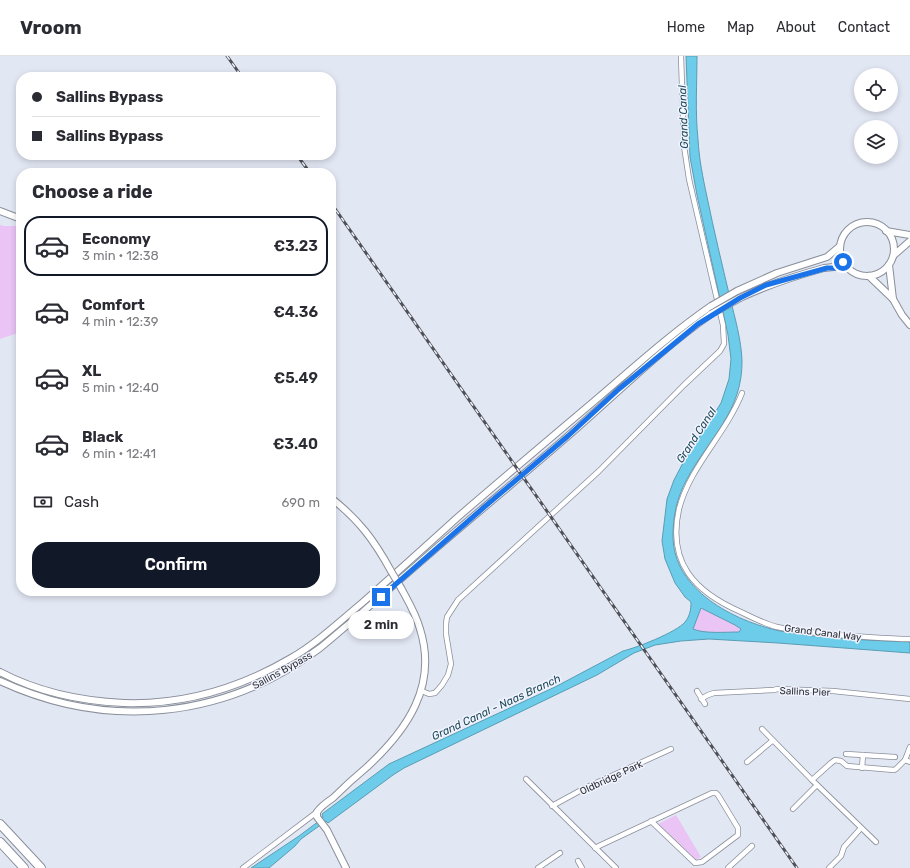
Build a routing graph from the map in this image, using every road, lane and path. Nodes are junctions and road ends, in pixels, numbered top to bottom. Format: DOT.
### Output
graph roads {
  1 [pos="681,56"];
  2 [pos="0,211"];
  3 [pos="16,217"];
  4 [pos="886,231"];
  5 [pos="910,235"];
  6 [pos="910,241"];
  7 [pos="840,246"];
  8 [pos="894,255"];
  9 [pos="846,265"];
  10 [pos="889,265"];
  11 [pos="869,276"];
  12 [pos="893,299"];
  13 [pos="910,325"];
  14 [pos="742,393"];
  15 [pos="336,502"];
  16 [pos="910,639"];
  17 [pos="0,672"];
  18 [pos="0,681"];
  19 [pos="422,691"];
  20 [pos="697,691"];
  21 [pos="702,699"];
  22 [pos="910,699"];
  23 [pos="705,704"];
  24 [pos="762,729"];
  25 [pos="772,741"];
  26 [pos="910,747"];
  27 [pos="671,749"];
  28 [pos="846,754"];
  29 [pos="863,755"];
  30 [pos="895,757"];
  31 [pos="905,760"];
  32 [pos="747,762"];
  33 [pos="910,762"];
  34 [pos="862,768"];
  35 [pos="526,779"];
  36 [pos="812,780"];
  37 [pos="817,785"];
  38 [pos="552,806"];
  39 [pos="793,809"];
  40 [pos="317,814"];
  41 [pos="651,821"];
  42 [pos="3,827"];
  43 [pos="861,828"];
  44 [pos="0,842"];
  45 [pos="876,842"];
  46 [pos="752,846"];
  47 [pos="595,848"];
  48 [pos="560,853"];
  49 [pos="578,861"];
  50 [pos="24,868"];
  51 [pos="41,868"];
  52 [pos="243,868"];
  53 [pos="346,868"];
  54 [pos="538,868"];
  55 [pos="582,868"];
  56 [pos="616,868"];
  57 [pos="728,868"];
  58 [pos="829,868"];
  1 -- 19 [label="street"];
  2 -- 3 [label="main road"];
  4 -- 5 [label="main road"];
  4 -- 7 [label="main road"];
  4 -- 8 [label="main road"];
  6 -- 8 [label="main road"];
  7 -- 9 [label="main road"];
  7 -- 17 [label="main road, Sallins Bypass, bridge"];
  8 -- 10 [label="main road"];
  9 -- 11 [label="main road"];
  9 -- 18 [label="main road, Sallins Bypass, bridge"];
  10 -- 11 [label="main road"];
  10 -- 12 [label="main road"];
  11 -- 12 [label="main road"];
  12 -- 13 [label="main road"];
  14 -- 16 [label="street, Grand Canal Way"];
  15 -- 19 [label="main road, bridge"];
  19 -- 40 [label="main road"];
  20 -- 21 [label="street"];
  21 -- 22 [label="street, Sallins Pier"];
  21 -- 23 [label="street"];
  24 -- 25 [label="street"];
  25 -- 32 [label="street"];
  25 -- 36 [label="street"];
  26 -- 31 [label="street"];
  27 -- 38 [label="street, Oldbridge Park"];
  28 -- 29 [label="street"];
  29 -- 30 [label="street"];
  29 -- 34 [label="street"];
  31 -- 33 [label="street"];
  31 -- 34 [label="street"];
  34 -- 36 [label="street"];
  35 -- 38 [label="street"];
  36 -- 37 [label="street"];
  37 -- 39 [label="street"];
  37 -- 43 [label="street"];
  38 -- 47 [label="street"];
  40 -- 52 [label="street"];
  40 -- 53 [label="main road"];
  41 -- 41 [label="street"];
  41 -- 47 [label="street"];
  42 -- 51 [label="highway"];
  43 -- 45 [label="street"];
  43 -- 58 [label="street"];
  44 -- 50 [label="highway"];
  46 -- 57 [label="street"];
  47 -- 56 [label="street"];
  48 -- 54 [label="street"];
  49 -- 55 [label="street"];
}
